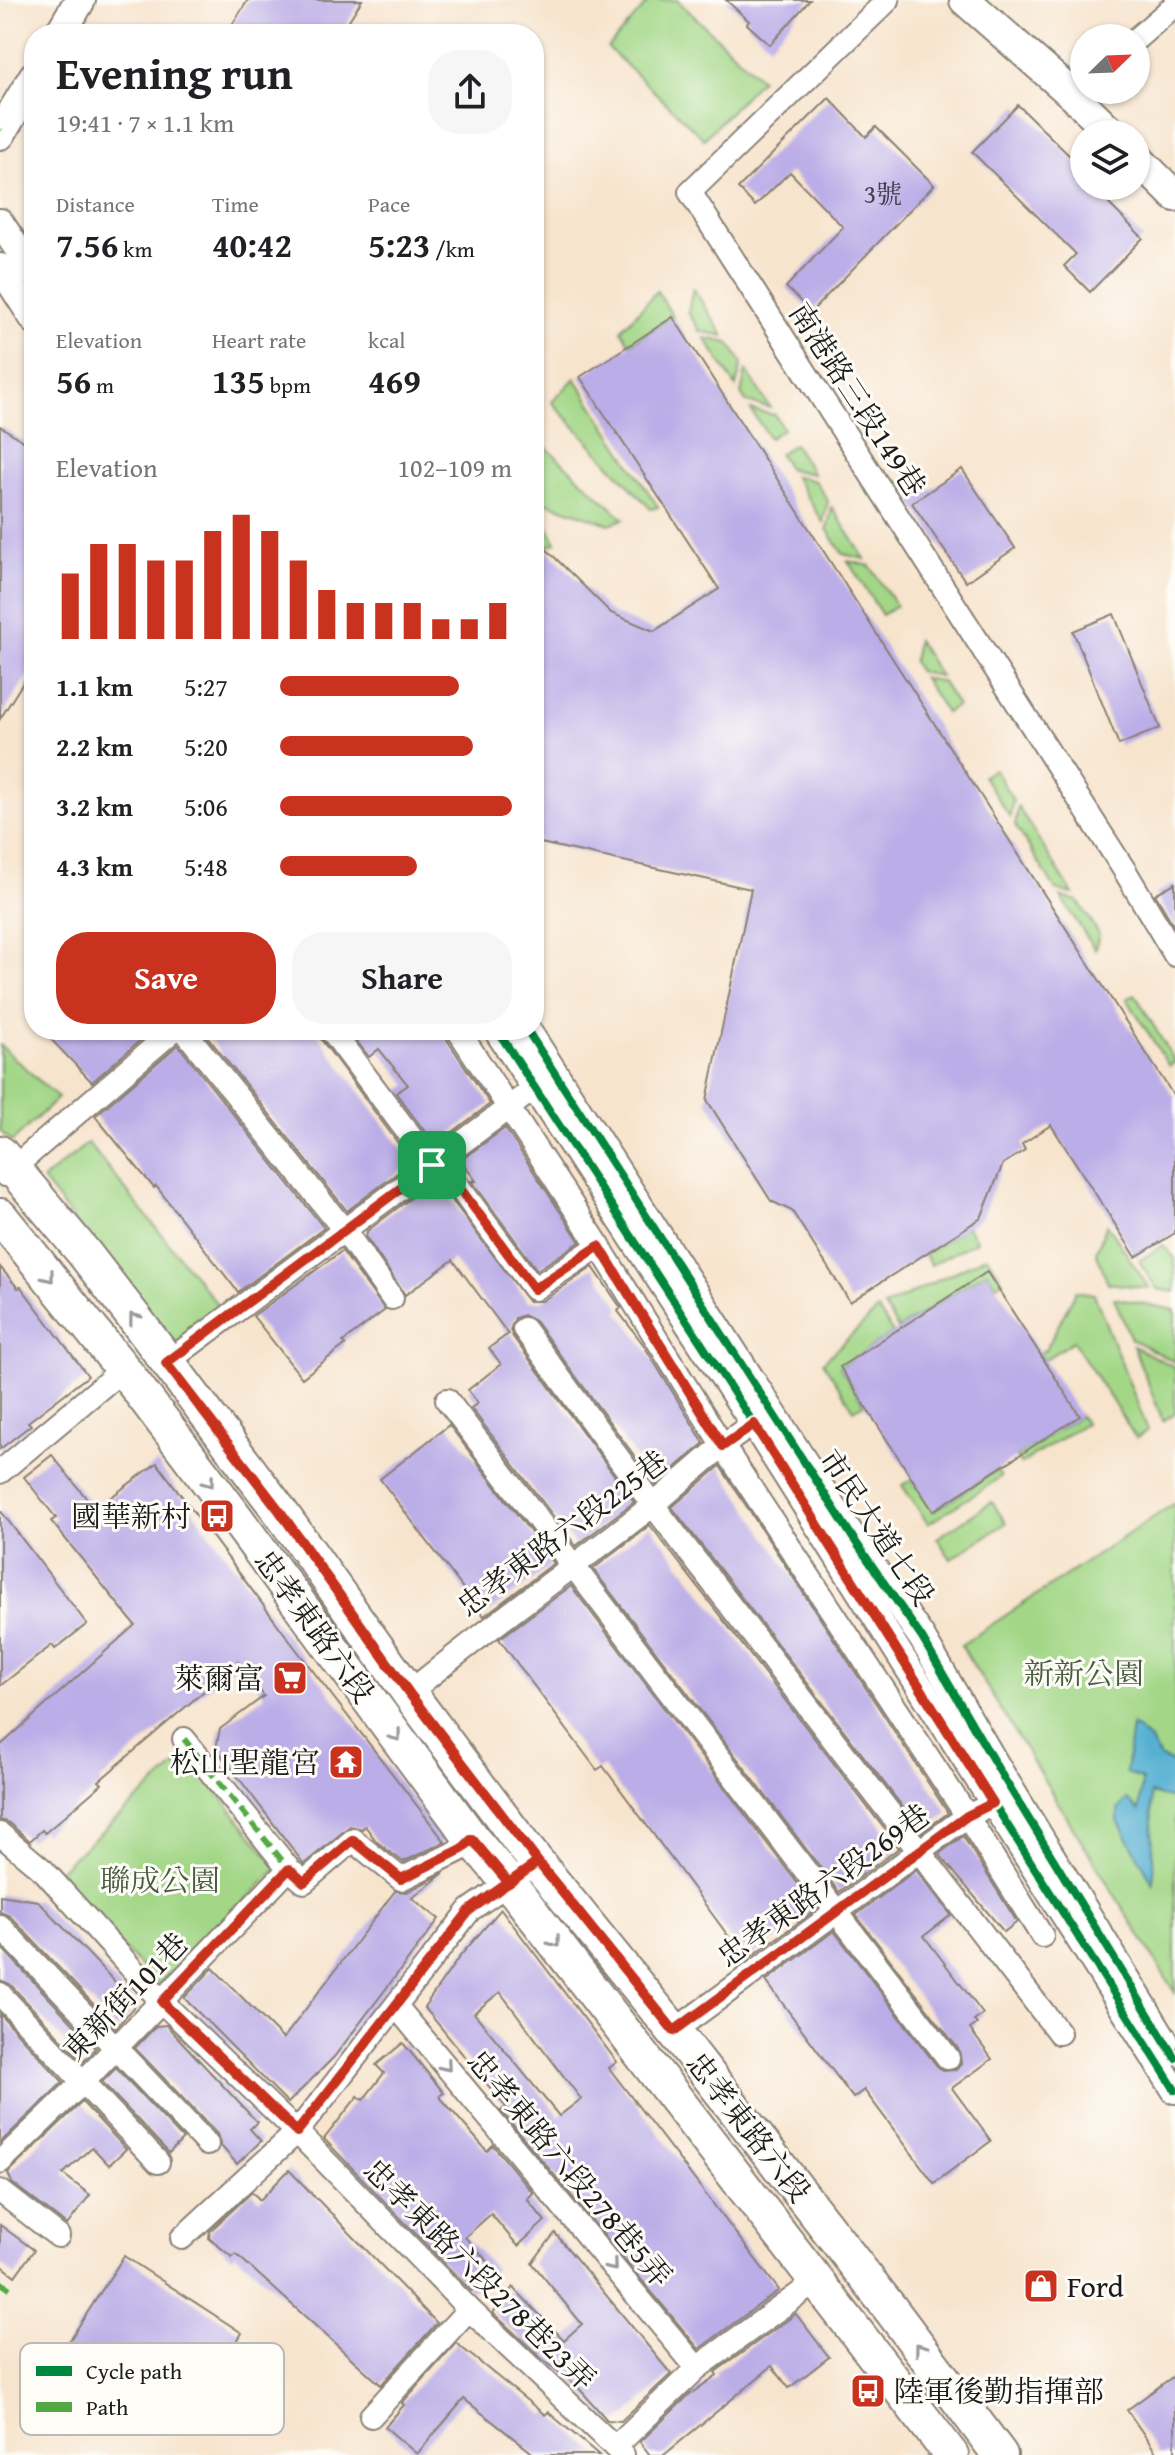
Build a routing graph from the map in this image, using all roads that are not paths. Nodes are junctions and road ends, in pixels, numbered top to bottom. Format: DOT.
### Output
graph roads {
  1 [pos="80,0"];
  2 [pos="888,0"];
  3 [pos="965,0"];
  4 [pos="1175,5"];
  5 [pos="66,24"];
  6 [pos="1150,27"];
  7 [pos="1070,84"];
  8 [pos="24,94"];
  9 [pos="1089,104"];
  10 [pos="1102,120"];
  11 [pos="0,134"];
  12 [pos="1150,171"];
  13 [pos="1175,196"];
  14 [pos="0,222"];
  15 [pos="24,259"];
  16 [pos="0,267"];
  17 [pos="24,304"];
  18 [pos="1175,955"];
  19 [pos="162,1040"];
  20 [pos="192,1040"];
  21 [pos="339,1040"];
  22 [pos="465,1040"];
  23 [pos="504,1040"];
  24 [pos="533,1040"];
  25 [pos="535,1088"];
  26 [pos="510,1107"];
  27 [pos="435,1162"];
  28 [pos="5,1167"];
  29 [pos="0,1216"];
  30 [pos="344,1230"];
  31 [pos="599,1246"];
  32 [pos="392,1298"];
  33 [pos="524,1329"];
  34 [pos="166,1363"];
  35 [pos="123,1369"];
  36 [pos="447,1400"];
  37 [pos="754,1424"];
  38 [pos="723,1446"];
  39 [pos="0,1472"];
  40 [pos="653,1505"];
  41 [pos="573,1565"];
  42 [pos="409,1693"];
  43 [pos="184,1739"];
  44 [pos="1002,1797"];
  45 [pos="967,1816"];
  46 [pos="0,1834"];
  47 [pos="472,1839"];
  48 [pos="921,1851"];
  49 [pos="538,1862"];
  50 [pos="289,1869"];
  51 [pos="509,1883"];
  52 [pos="838,1911"];
  53 [pos="0,1926"];
  54 [pos="1042,1936"];
  55 [pos="0,1994"];
  56 [pos="162,2002"];
  57 [pos="396,2006"];
  58 [pos="674,2031"];
  59 [pos="1059,2033"];
  60 [pos="117,2048"];
  61 [pos="948,2058"];
  62 [pos="1175,2058"];
  63 [pos="84,2081"];
  64 [pos="1175,2090"];
  65 [pos="297,2132"];
  66 [pos="207,2144"];
  67 [pos="0,2162"];
  68 [pos="158,2162"];
  69 [pos="0,2191"];
  70 [pos="58,2236"];
  71 [pos="182,2238"];
  72 [pos="817,2281"];
  73 [pos="469,2309"];
  74 [pos="697,2368"];
  75 [pos="371,2416"];
  76 [pos="619,2451"];
  77 [pos="951,2455"];
  78 [pos="1000,2455"];
  1 -- 5 [label="main road"];
  2 -- 18 [label="street, 南港路三段149巷"];
  3 -- 7 [label="main road"];
  4 -- 6 [label="street"];
  8 -- 11 [label="main road"];
  9 -- 10 [label="main road"];
  12 -- 13 [label="main road"];
  14 -- 15 [label="street"];
  16 -- 17 [label="street"];
  19 -- 28 [label="street"];
  20 -- 30 [label="street"];
  21 -- 27 [label="street"];
  22 -- 26 [label="street"];
  23 -- 25 [label="street, 市民大道七段"];
  24 -- 44 [label="street, 市民大道七段"];
  25 -- 26 [label="street"];
  25 -- 37 [label="street, 市民大道七段"];
  26 -- 27 [label="street"];
  26 -- 31 [label="street"];
  27 -- 30 [label="street"];
  27 -- 31 [label="street"];
  34 -- 28 [label="main road, 忠孝東路六段, one-way"];
  29 -- 35 [label="main road, 忠孝東路六段, one-way"];
  30 -- 32 [label="street"];
  30 -- 34 [label="street"];
  31 -- 38 [label="street"];
  33 -- 40 [label="street"];
  34 -- 42 [label="main road, 忠孝東路六段"];
  35 -- 39 [label="street"];
  35 -- 47 [label="main road, 忠孝東路六段, one-way"];
  36 -- 41 [label="street"];
  37 -- 38 [label="street, 忠孝東路六段225巷"];
  37 -- 44 [label="street, 市民大道七段"];
  38 -- 40 [label="street, 忠孝東路六段225巷"];
  38 -- 45 [label="street"];
  40 -- 41 [label="street, 忠孝東路六段225巷"];
  40 -- 48 [label="street"];
  41 -- 42 [label="street, 忠孝東路六段225巷"];
  41 -- 52 [label="street"];
  42 -- 49 [label="main road, 忠孝東路六段"];
  43 -- 50 [label="street"];
  44 -- 45 [label="street, 忠孝東路六段269巷"];
  44 -- 62 [label="street, 市民大道七段"];
  44 -- 64 [label="street, 市民大道七段"];
  45 -- 48 [label="street, 忠孝東路六段269巷"];
  45 -- 54 [label="street"];
  46 -- 56 [label="street, 忠孝東路六段278巷23弄"];
  47 -- 50 [label="street"];
  47 -- 51 [label="main road, 忠孝東路六段"];
  48 -- 52 [label="street, 忠孝東路六段269巷"];
  48 -- 59 [label="street"];
  49 -- 51 [label="street"];
  49 -- 58 [label="main road, 忠孝東路六段"];
  50 -- 56 [label="street, 東新街101巷"];
  51 -- 57 [label="street"];
  51 -- 72 [label="main road, 忠孝東路六段, one-way"];
  52 -- 58 [label="street, 忠孝東路六段269巷"];
  52 -- 61 [label="street"];
  53 -- 60 [label="street"];
  55 -- 63 [label="street"];
  56 -- 60 [label="street, 東新街101巷"];
  56 -- 65 [label="street, 忠孝東路六段278巷23弄"];
  57 -- 65 [label="street"];
  57 -- 74 [label="street, 忠孝東路六段278巷5弄, one-way"];
  78 -- 58 [label="main road, 忠孝東路六段, one-way"];
  60 -- 63 [label="street, 東新街101巷"];
  60 -- 66 [label="street"];
  63 -- 67 [label="street, 東新街101巷"];
  63 -- 68 [label="street"];
  65 -- 71 [label="street"];
  65 -- 73 [label="street, 忠孝東路六段278巷23弄"];
  69 -- 70 [label="street"];
  72 -- 74 [label="street"];
  72 -- 77 [label="main road, 忠孝東路六段"];
  73 -- 75 [label="street"];
  73 -- 76 [label="street, 忠孝東路六段278巷23弄"];
  74 -- 76 [label="street"];
}
